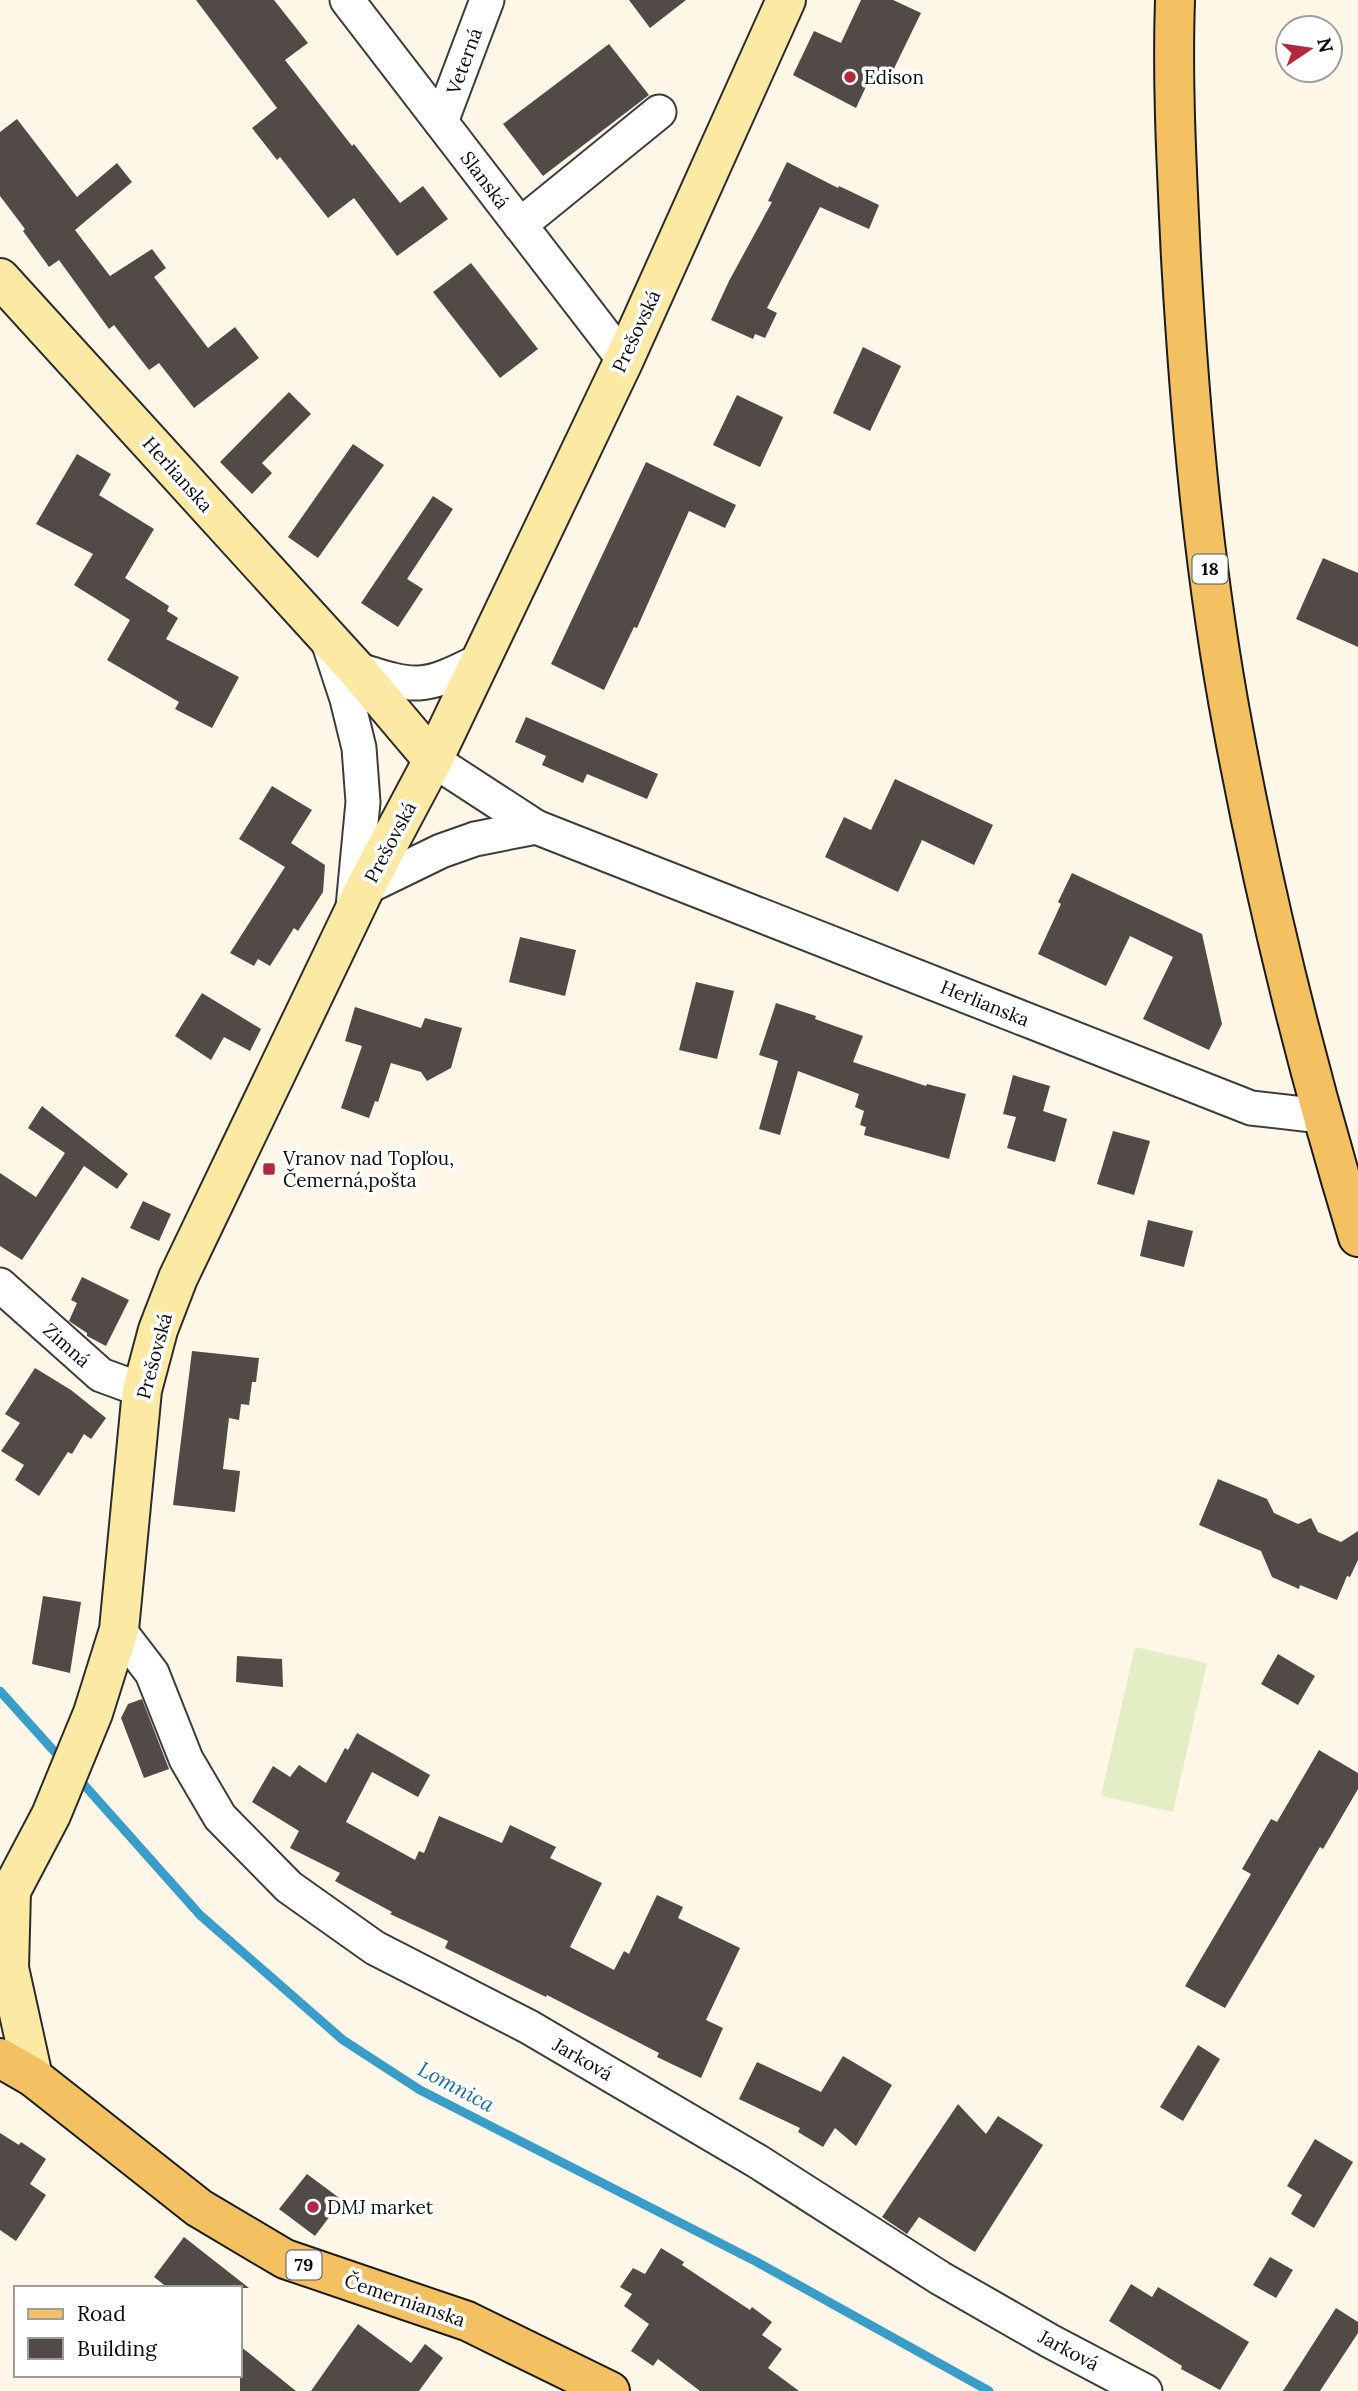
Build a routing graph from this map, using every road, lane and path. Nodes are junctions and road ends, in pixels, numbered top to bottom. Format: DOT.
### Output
graph roads {
  1 [pos="347,0"];
  2 [pos="487,0"];
  3 [pos="786,0"];
  4 [pos="1175,0"];
  5 [pos="659,112"];
  6 [pos="441,122"];
  7 [pos="520,225"];
  8 [pos="0,278"];
  9 [pos="624,360"];
  10 [pos="326,636"];
  11 [pos="479,661"];
  12 [pos="356,669"];
  13 [pos="433,760"];
  14 [pos="536,827"];
  15 [pos="359,902"];
  16 [pos="1321,1116"];
  17 [pos="1358,1237"];
  18 [pos="0,1285"];
  19 [pos="142,1390"];
  20 [pos="119,1630"];
  21 [pos="5,1898"];
  22 [pos="0,2058"];
  23 [pos="33,2077"];
  24 [pos="610,2391"];
  25 [pos="1145,2391"];
  1 -- 6 [label="street, Slanská"];
  2 -- 6 [label="street, Veterná"];
  3 -- 9 [label="main road, Prešovská"];
  4 -- 16 [label="main road, 18"];
  5 -- 7 [label="street"];
  6 -- 7 [label="street, Slanská"];
  7 -- 9 [label="street, Slanská"];
  8 -- 10 [label="main road, Herlianska"];
  9 -- 11 [label="main road, Prešovská"];
  10 -- 12 [label="main road, Herlianska"];
  10 -- 15 [label="street"];
  11 -- 12 [label="street"];
  11 -- 13 [label="main road, Prešovská"];
  12 -- 13 [label="main road, Herlianska"];
  13 -- 14 [label="street, Herlianska"];
  13 -- 15 [label="main road, Prešovská"];
  14 -- 15 [label="street"];
  14 -- 16 [label="street, Herlianska"];
  15 -- 19 [label="main road, Prešovská"];
  16 -- 17 [label="main road, 18"];
  18 -- 19 [label="street, Zimná"];
  19 -- 20 [label="main road, Prešovská"];
  20 -- 21 [label="main road, Prešovská"];
  20 -- 25 [label="street, Jarková"];
  21 -- 23 [label="main road"];
  22 -- 23 [label="main road, Čemernianska / 79"];
  23 -- 24 [label="main road, Čemernianska / 79"];
}
